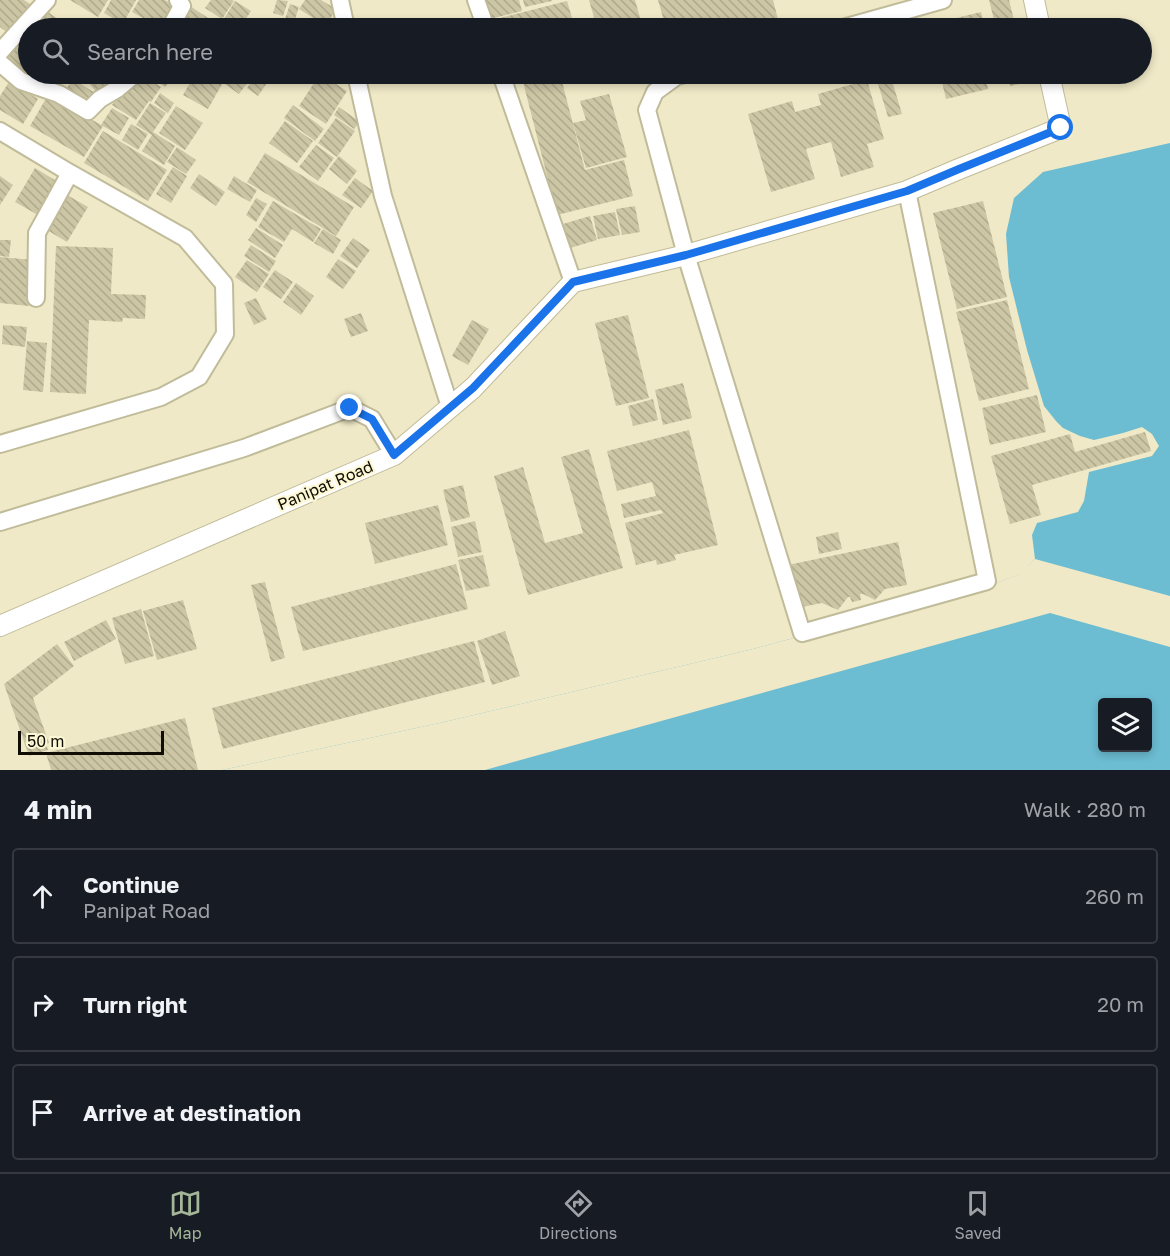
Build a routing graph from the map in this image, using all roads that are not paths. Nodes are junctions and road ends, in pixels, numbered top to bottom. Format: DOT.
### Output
graph roads {
  1 [pos="47,0"];
  2 [pos="178,0"];
  3 [pos="340,0"];
  4 [pos="476,0"];
  5 [pos="943,0"];
  6 [pos="1034,0"];
  7 [pos="32,18"];
  8 [pos="175,18"];
  9 [pos="344,18"];
  10 [pos="482,18"];
  11 [pos="879,18"];
  12 [pos="1038,18"];
  13 [pos="18,34"];
  14 [pos="0,52"];
  15 [pos="0,63"];
  16 [pos="18,78"];
  17 [pos="30,84"];
  18 [pos="123,84"];
  19 [pos="358,84"];
  20 [pos="504,84"];
  21 [pos="666,84"];
  22 [pos="1051,84"];
  23 [pos="0,131"];
  24 [pos="70,173"];
  25 [pos="907,191"];
  26 [pos="686,255"];
  27 [pos="573,282"];
  28 [pos="36,298"];
  29 [pos="450,407"];
  30 [pos="0,444"];
  31 [pos="394,455"];
  32 [pos="0,522"];
  33 [pos="0,626"];
  1 -- 7 [label="street"];
  2 -- 8 [label="street"];
  3 -- 9 [label="street"];
  4 -- 10 [label="street"];
  5 -- 11 [label="street"];
  6 -- 12 [label="street"];
  13 -- 14 [label="street"];
  15 -- 16 [label="street"];
  17 -- 18 [label="street"];
  19 -- 29 [label="street"];
  20 -- 27 [label="street"];
  21 -- 26 [label="street"];
  22 -- 25 [label="street"];
  23 -- 24 [label="street"];
  24 -- 28 [label="street"];
  24 -- 30 [label="street"];
  25 -- 26 [label="street"];
  25 -- 26 [label="street"];
  26 -- 27 [label="street"];
  27 -- 29 [label="street, Panipat Road"];
  29 -- 31 [label="street, Panipat Road"];
  31 -- 32 [label="street"];
  31 -- 33 [label="street, Panipat Road"];
}
